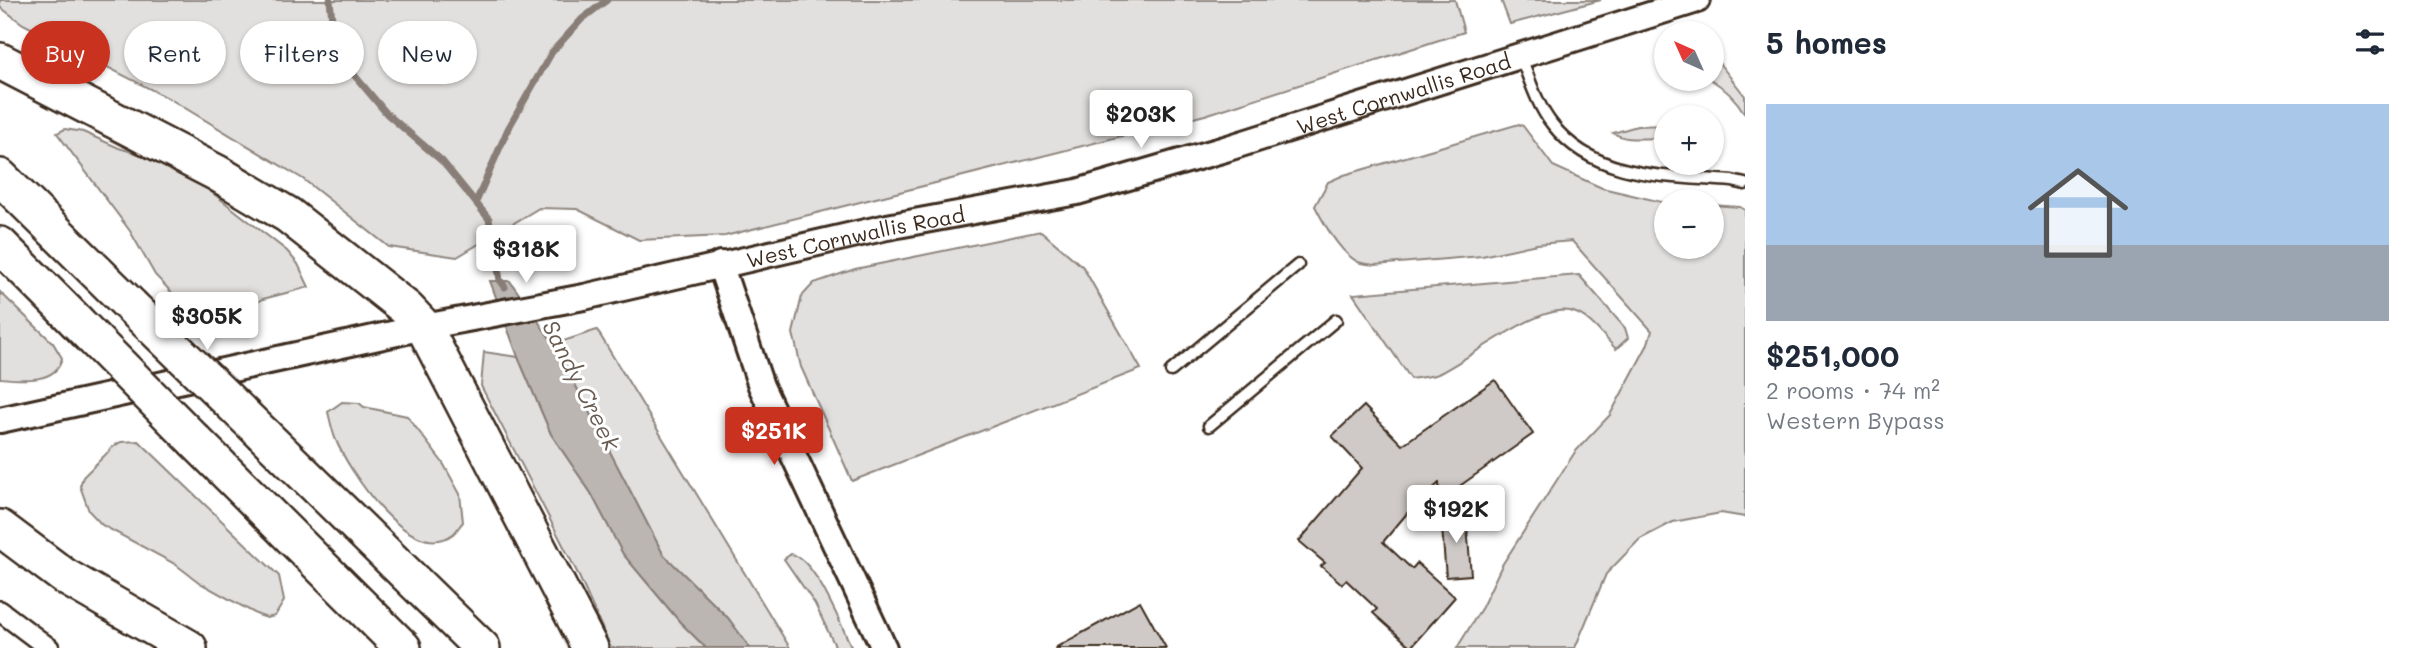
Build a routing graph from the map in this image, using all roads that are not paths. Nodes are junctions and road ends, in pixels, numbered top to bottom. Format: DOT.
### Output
graph roads {
  1 [pos="1697,0"];
  2 [pos="1520,55"];
  3 [pos="0,61"];
  4 [pos="0,177"];
  5 [pos="1745,184"];
  6 [pos="0,245"];
  7 [pos="720,264"];
  8 [pos="1298,265"];
  9 [pos="1336,320"];
  10 [pos="424,327"];
  11 [pos="1171,371"];
  12 [pos="0,420"];
  13 [pos="1209,426"];
  14 [pos="0,528"];
  15 [pos="0,611"];
  16 [pos="49,648"];
  17 [pos="189,648"];
  18 [pos="403,648"];
  19 [pos="482,648"];
  20 [pos="590,648"];
  21 [pos="884,648"];
  1 -- 2 [label="street, West Cornwallis Road"];
  2 -- 5 [label="lane"];
  2 -- 7 [label="street, West Cornwallis Road"];
  3 -- 10 [label="highway"];
  4 -- 19 [label="highway, bridge"];
  6 -- 18 [label="highway, bridge"];
  7 -- 10 [label="street, West Cornwallis Road"];
  7 -- 21 [label="street"];
  8 -- 11 [label="lane"];
  9 -- 13 [label="lane"];
  10 -- 12 [label="street, West Cornwallis Road"];
  10 -- 20 [label="highway"];
  14 -- 17 [label="highway"];
  15 -- 16 [label="street"];
}
